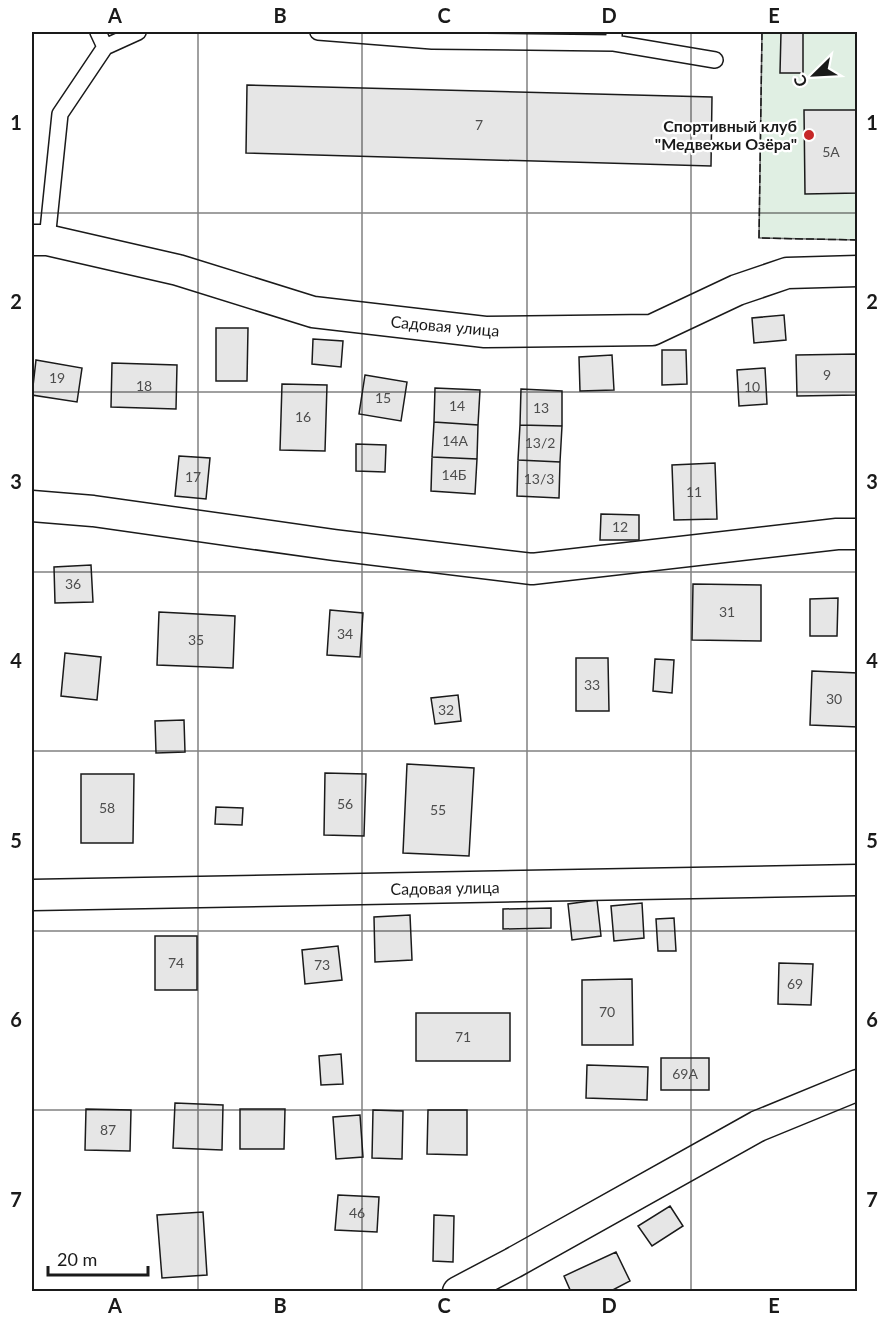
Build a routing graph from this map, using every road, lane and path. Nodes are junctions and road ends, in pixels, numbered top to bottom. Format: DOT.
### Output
graph roads {
  1 [pos="98,32"];
  2 [pos="138,32"];
  3 [pos="318,32"];
  4 [pos="614,37"];
  5 [pos="105,47"];
  6 [pos="715,60"];
  7 [pos="39,240"];
  8 [pos="858,270"];
  9 [pos="32,506"];
  10 [pos="858,534"];
  11 [pos="858,880"];
  12 [pos="32,895"];
  13 [pos="858,1085"];
  14 [pos="458,1292"];
  1 -- 5 [label="lane"];
  2 -- 5 [label="lane"];
  3 -- 4 [label="lane"];
  4 -- 6 [label="lane"];
  5 -- 7 [label="lane"];
  7 -- 8 [label="street, Садовая улица"];
  9 -- 10 [label="street"];
  11 -- 12 [label="street, Садовая улица"];
  13 -- 14 [label="street"];
}
